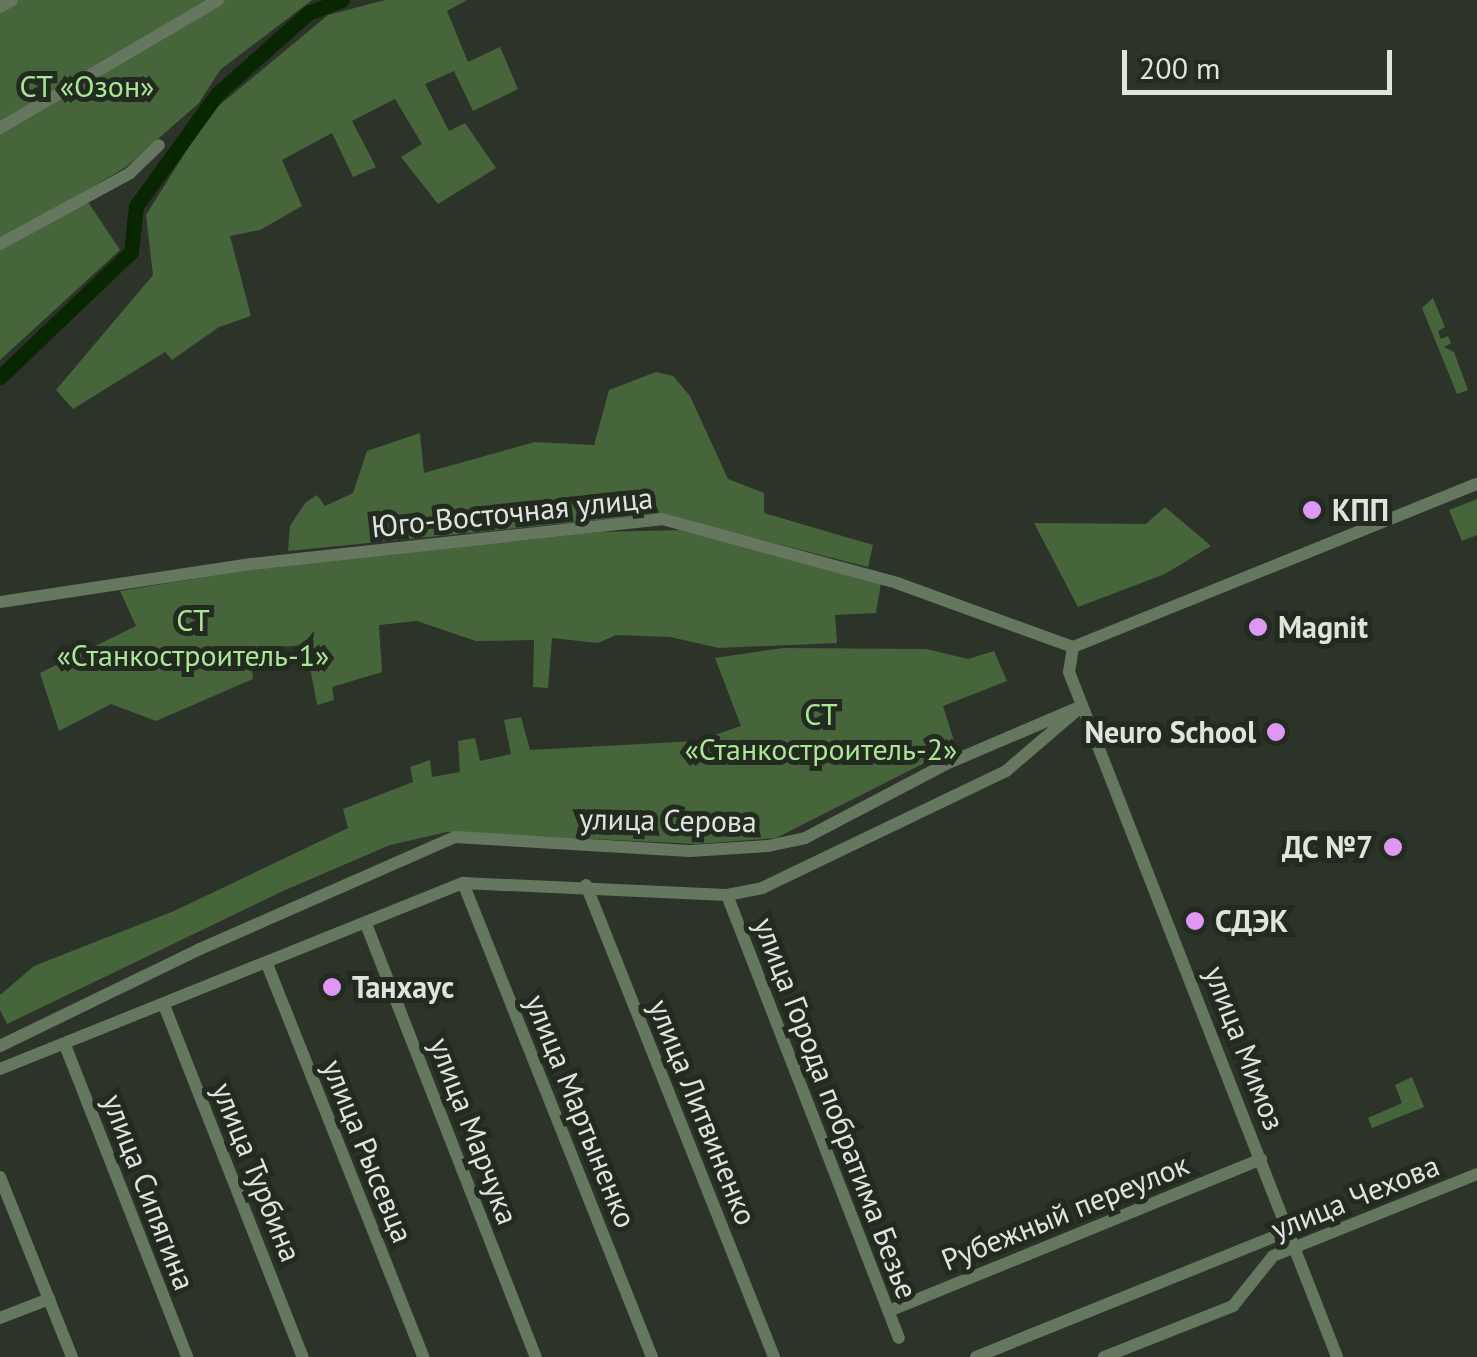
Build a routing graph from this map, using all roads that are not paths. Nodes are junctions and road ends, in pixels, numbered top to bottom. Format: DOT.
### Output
graph roads {
  1 [pos="12,0"];
  2 [pos="218,0"];
  3 [pos="0,7"];
  4 [pos="0,128"];
  5 [pos="159,145"];
  6 [pos="0,244"];
  7 [pos="1477,484"];
  8 [pos="0,602"];
  9 [pos="1073,647"];
  10 [pos="1082,706"];
  11 [pos="464,883"];
  12 [pos="586,885"];
  13 [pos="727,895"];
  14 [pos="366,924"];
  15 [pos="267,964"];
  16 [pos="164,1005"];
  17 [pos="65,1045"];
  18 [pos="0,1046"];
  19 [pos="0,1069"];
  20 [pos="1260,1159"];
  21 [pos="1477,1174"];
  22 [pos="0,1177"];
  23 [pos="5,1202"];
  24 [pos="1288,1231"];
  25 [pos="1295,1248"];
  26 [pos="49,1299"];
  27 [pos="888,1311"];
  28 [pos="0,1318"];
  29 [pos="899,1338"];
  30 [pos="1114,1355"];
  31 [pos="72,1357"];
  32 [pos="187,1357"];
  33 [pos="304,1357"];
  34 [pos="423,1357"];
  35 [pos="536,1357"];
  36 [pos="652,1357"];
  37 [pos="774,1357"];
  38 [pos="976,1357"];
  39 [pos="1336,1357"];
  1 -- 3 [label="street"];
  2 -- 4 [label="street"];
  5 -- 6 [label="street"];
  7 -- 9 [label="street"];
  8 -- 9 [label="street, Юго-Восточная улица"];
  9 -- 10 [label="street, улица Мимоз"];
  10 -- 13 [label="street"];
  10 -- 18 [label="street, улица Серова"];
  10 -- 20 [label="street, улица Мимоз"];
  11 -- 12 [label="street"];
  11 -- 14 [label="street"];
  11 -- 36 [label="street, улица Мартыненко"];
  12 -- 13 [label="street"];
  12 -- 37 [label="street, улица Литвиненко"];
  13 -- 27 [label="street, улица Города побратима Безье"];
  14 -- 15 [label="street"];
  14 -- 35 [label="street, улица Марчука"];
  15 -- 16 [label="street"];
  15 -- 34 [label="street, улица Рысевца"];
  16 -- 17 [label="street"];
  16 -- 33 [label="street, улица Турбина"];
  17 -- 19 [label="street"];
  17 -- 32 [label="street, улица Сипягина"];
  20 -- 24 [label="street, улица Мимоз"];
  20 -- 27 [label="street, Рубежный переулок"];
  21 -- 25 [label="street, улица Чехова"];
  22 -- 23 [label="street"];
  23 -- 26 [label="street"];
  24 -- 25 [label="street, улица Мимоз"];
  24 -- 38 [label="street"];
  25 -- 30 [label="street, улица Чехова"];
  25 -- 39 [label="street, улица Мимоз"];
  26 -- 28 [label="street"];
  26 -- 31 [label="street"];
  27 -- 29 [label="street, улица Города побратима Безье"];
}
